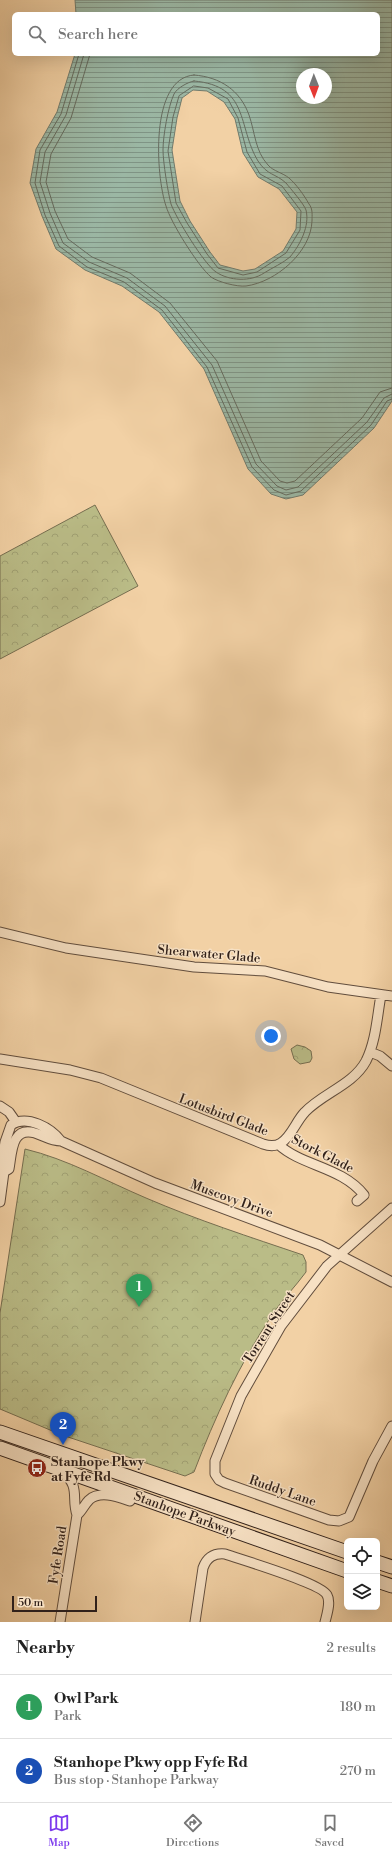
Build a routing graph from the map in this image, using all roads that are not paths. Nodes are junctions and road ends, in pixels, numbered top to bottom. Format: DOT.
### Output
graph roads {
  1 [pos="0,932"];
  2 [pos="381,995"];
  3 [pos="392,996"];
  4 [pos="370,1052"];
  5 [pos="0,1059"];
  6 [pos="392,1066"];
  7 [pos="0,1106"];
  8 [pos="16,1122"];
  9 [pos="61,1141"];
  10 [pos="279,1144"];
  11 [pos="4,1172"];
  12 [pos="357,1201"];
  13 [pos="0,1202"];
  14 [pos="392,1208"];
  15 [pos="340,1254"];
  16 [pos="392,1282"];
  17 [pos="392,1426"];
  18 [pos="0,1432"];
  19 [pos="0,1448"];
  20 [pos="54,1467"];
  21 [pos="225,1483"];
  22 [pos="177,1510"];
  23 [pos="77,1515"];
  24 [pos="344,1551"];
  25 [pos="380,1563"];
  26 [pos="392,1567"];
  27 [pos="344,1570"];
  28 [pos="380,1582"];
  29 [pos="392,1586"];
  30 [pos="60,1622"];
  31 [pos="195,1622"];
  32 [pos="326,1622"];
  1 -- 2 [label="street, Shearwater Glade"];
  2 -- 3 [label="street, Shearwater Glade"];
  2 -- 4 [label="street, Lotusbird Glade"];
  4 -- 6 [label="street"];
  4 -- 10 [label="street, Lotusbird Glade"];
  5 -- 10 [label="street, Lotusbird Glade"];
  7 -- 8 [label="street"];
  8 -- 9 [label="street, Muscovy Drive"];
  8 -- 11 [label="street"];
  9 -- 11 [label="street, Muscovy Drive"];
  9 -- 15 [label="street, Muscovy Drive"];
  10 -- 12 [label="street, Stork Glade"];
  11 -- 13 [label="street"];
  14 -- 15 [label="street, Torrent Street"];
  15 -- 16 [label="street, Muscovy Drive"];
  15 -- 21 [label="street, Torrent Street"];
  17 -- 21 [label="street, Ruddy Lane"];
  18 -- 24 [label="main road, Stanhope Parkway"];
  19 -- 20 [label="main road, Stanhope Parkway"];
  20 -- 22 [label="main road, Stanhope Parkway"];
  20 -- 23 [label="street, Fyfe Road"];
  22 -- 23 [label="street, Fyfe Road"];
  22 -- 27 [label="main road, Stanhope Parkway"];
  23 -- 30 [label="street, Fyfe Road"];
  25 -- 26 [label="main road"];
  28 -- 29 [label="main road"];
  31 -- 32 [label="street"];
}
